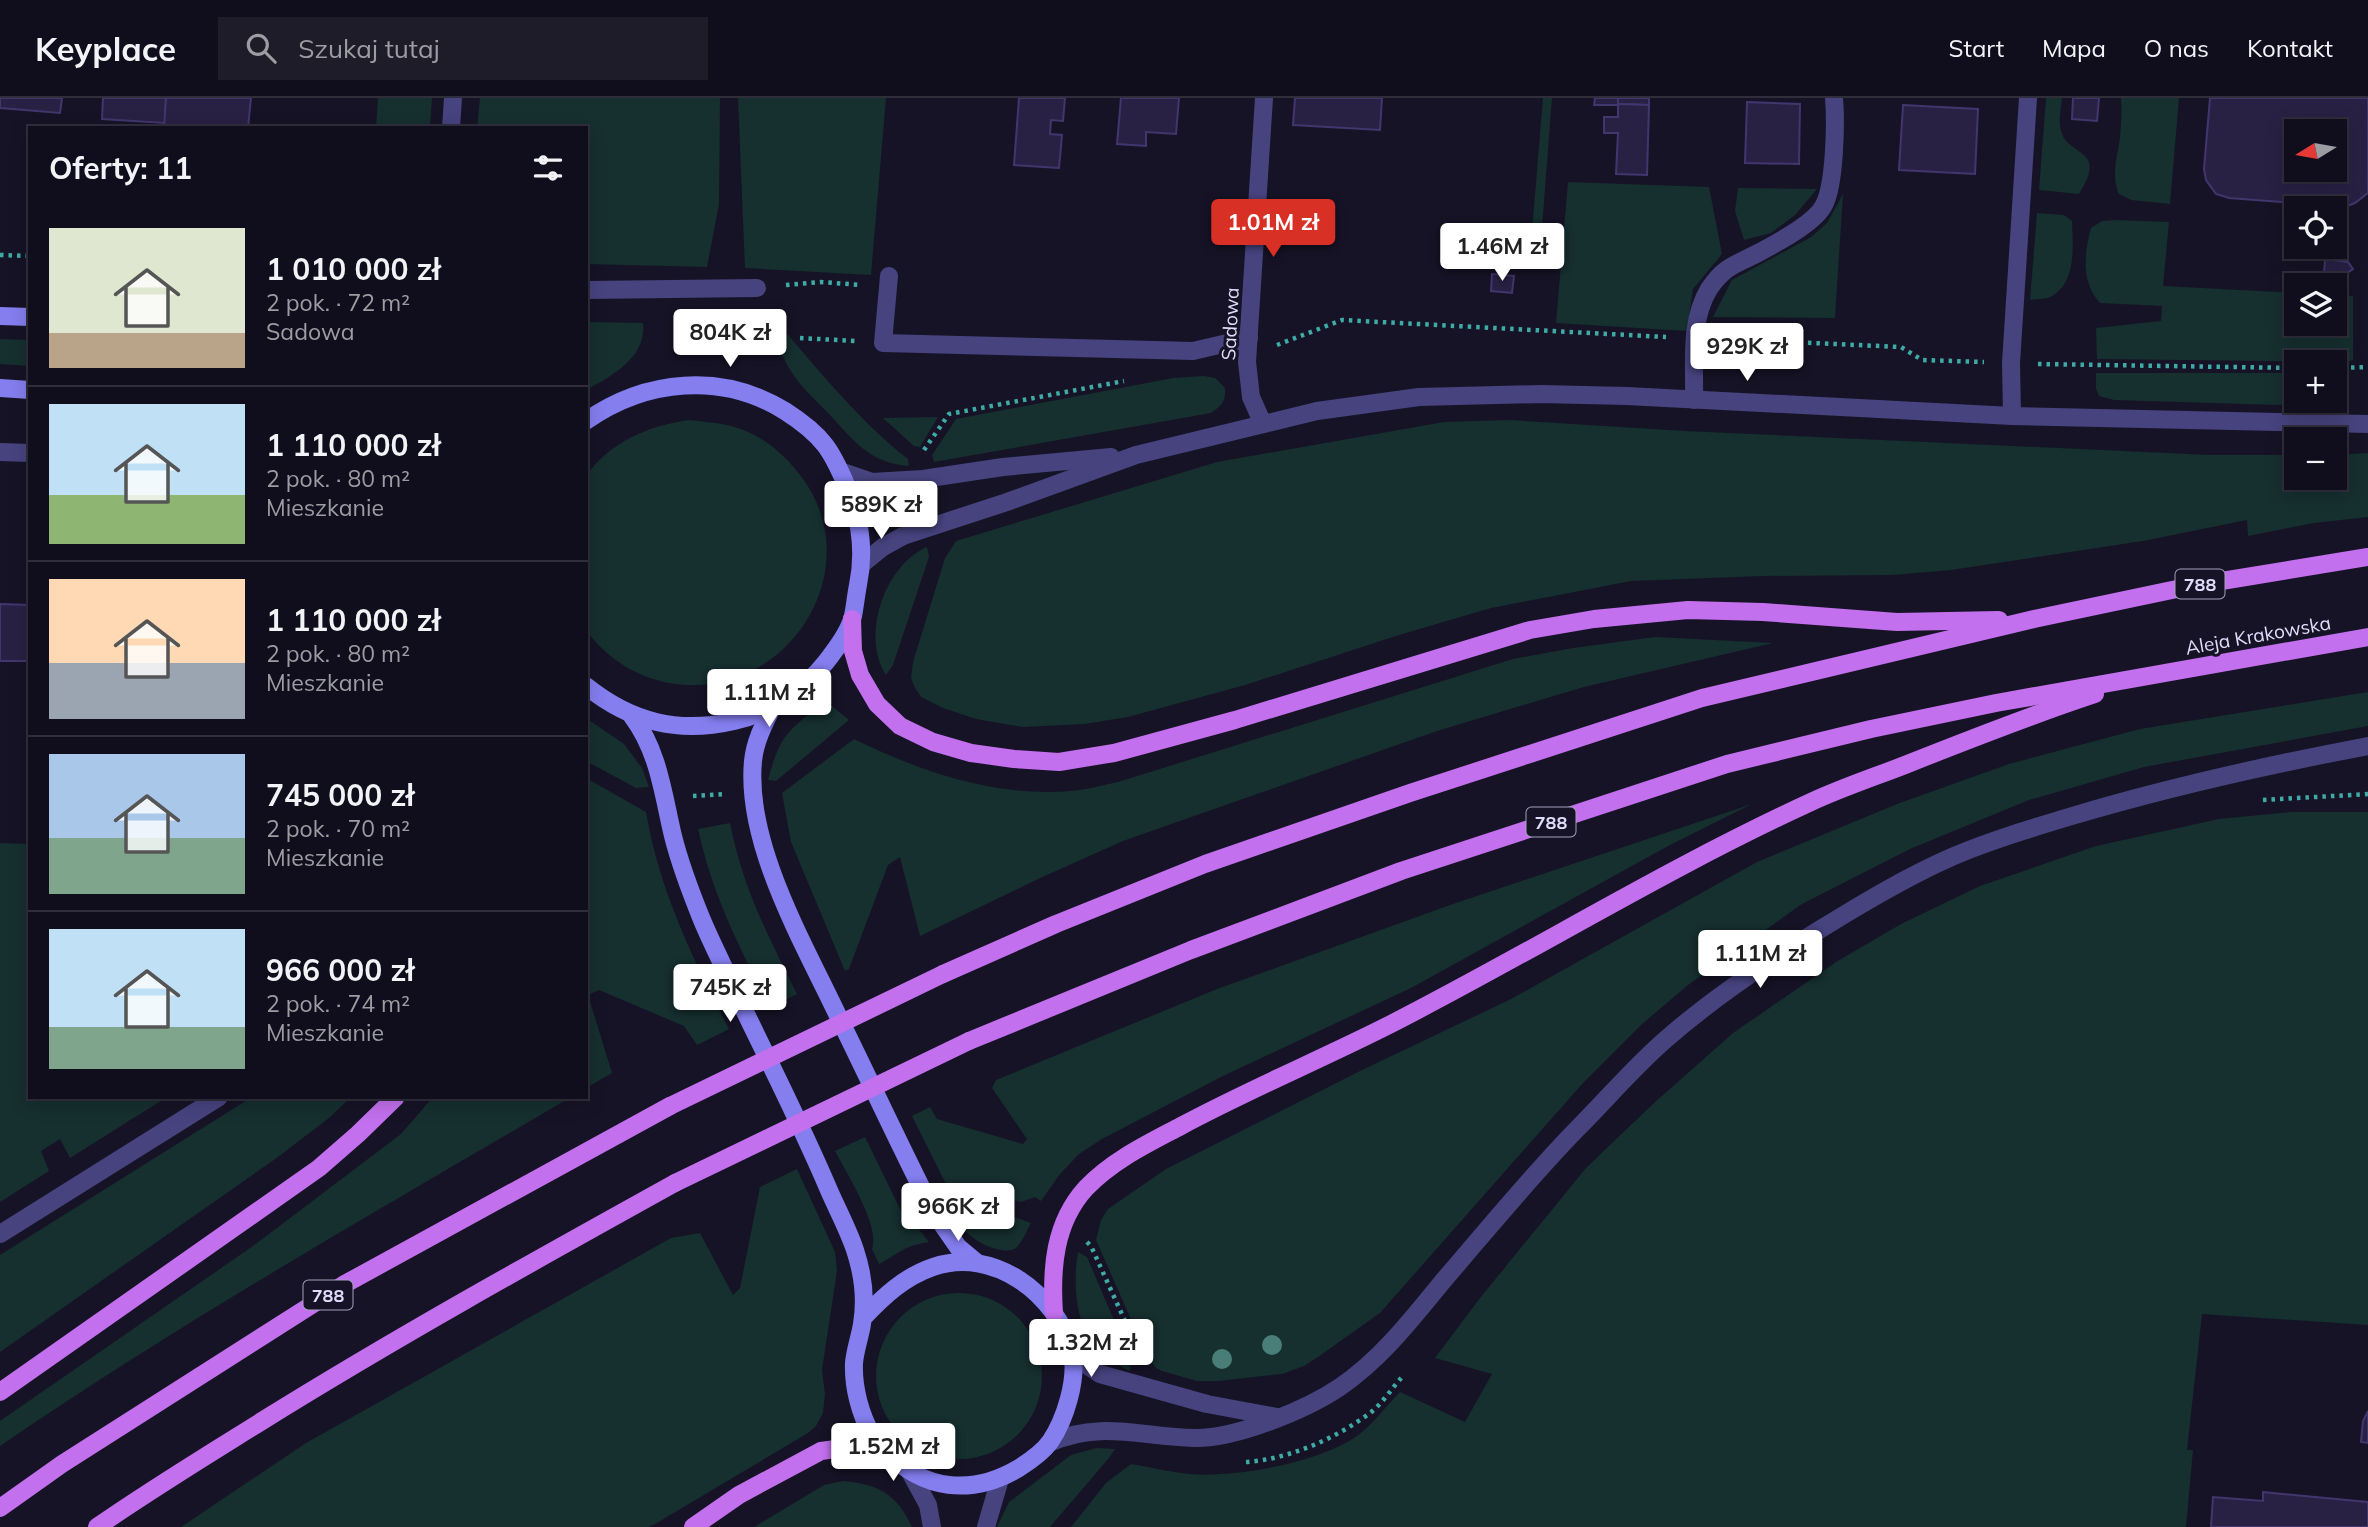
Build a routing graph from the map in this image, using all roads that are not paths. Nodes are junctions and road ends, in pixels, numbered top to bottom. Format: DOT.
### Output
graph roads {
  1 [pos="453,98"];
  2 [pos="1264,98"];
  3 [pos="1834,98"];
  4 [pos="2028,98"];
  5 [pos="451,126"];
  6 [pos="888,282"];
  7 [pos="757,288"];
  8 [pos="588,290"];
  9 [pos="0,316"];
  10 [pos="28,317"];
  11 [pos="1249,338"];
  12 [pos="0,388"];
  13 [pos="28,390"];
  14 [pos="1695,400"];
  15 [pos="2012,416"];
  16 [pos="588,420"];
  17 [pos="1263,424"];
  18 [pos="2368,424"];
  19 [pos="0,452"];
  20 [pos="28,453"];
  21 [pos="1136,455"];
  22 [pos="840,471"];
  23 [pos="2368,557"];
  24 [pos="862,564"];
  25 [pos="2034,619"];
  26 [pos="852,620"];
  27 [pos="2368,637"];
  28 [pos="2154,674"];
  29 [pos="588,688"];
  30 [pos="773,706"];
  31 [pos="632,716"];
  32 [pos="2368,746"];
  33 [pos="216,1099"];
  34 [pos="394,1099"];
  35 [pos="0,1234"];
  36 [pos="976,1262"];
  37 [pos="1054,1313"];
  38 [pos="863,1318"];
  39 [pos="1073,1356"];
  40 [pos="0,1392"];
  41 [pos="1277,1417"];
  42 [pos="1049,1443"];
  43 [pos="884,1449"];
  44 [pos="911,1472"];
  45 [pos="1000,1479"];
  46 [pos="0,1508"];
  47 [pos="97,1527"];
  48 [pos="693,1527"];
  49 [pos="932,1527"];
  50 [pos="986,1527"];
  1 -- 5 [label="street"];
  2 -- 11 [label="street, Sadowa"];
  3 -- 14 [label="street"];
  4 -- 15 [label="street"];
  6 -- 11 [label="street"];
  7 -- 8 [label="street"];
  9 -- 10 [label="main road"];
  11 -- 17 [label="street, Sadowa"];
  12 -- 13 [label="main road"];
  14 -- 15 [label="street"];
  14 -- 17 [label="street"];
  15 -- 18 [label="street"];
  16 -- 22 [label="main road"];
  17 -- 21 [label="street"];
  19 -- 20 [label="street"];
  21 -- 22 [label="street"];
  21 -- 24 [label="street"];
  22 -- 24 [label="main road"];
  23 -- 25 [label="main road, 788"];
  24 -- 26 [label="main road"];
  25 -- 26 [label="main road"];
  25 -- 46 [label="main road, 788, bridge"];
  26 -- 30 [label="main road"];
  27 -- 28 [label="main road, Aleja Krakowska / 788"];
  28 -- 37 [label="main road"];
  28 -- 47 [label="main road, 788, bridge"];
  29 -- 31 [label="main road"];
  30 -- 31 [label="main road"];
  30 -- 36 [label="main road"];
  31 -- 38 [label="main road"];
  32 -- 41 [label="street"];
  33 -- 35 [label="street"];
  34 -- 40 [label="main road"];
  36 -- 37 [label="main road"];
  36 -- 38 [label="main road"];
  37 -- 39 [label="main road"];
  38 -- 43 [label="main road"];
  39 -- 41 [label="street"];
  39 -- 42 [label="main road"];
  41 -- 42 [label="street"];
  42 -- 45 [label="main road"];
  43 -- 44 [label="main road"];
  43 -- 48 [label="main road"];
  44 -- 45 [label="main road"];
  44 -- 49 [label="street"];
  45 -- 50 [label="street"];
}
